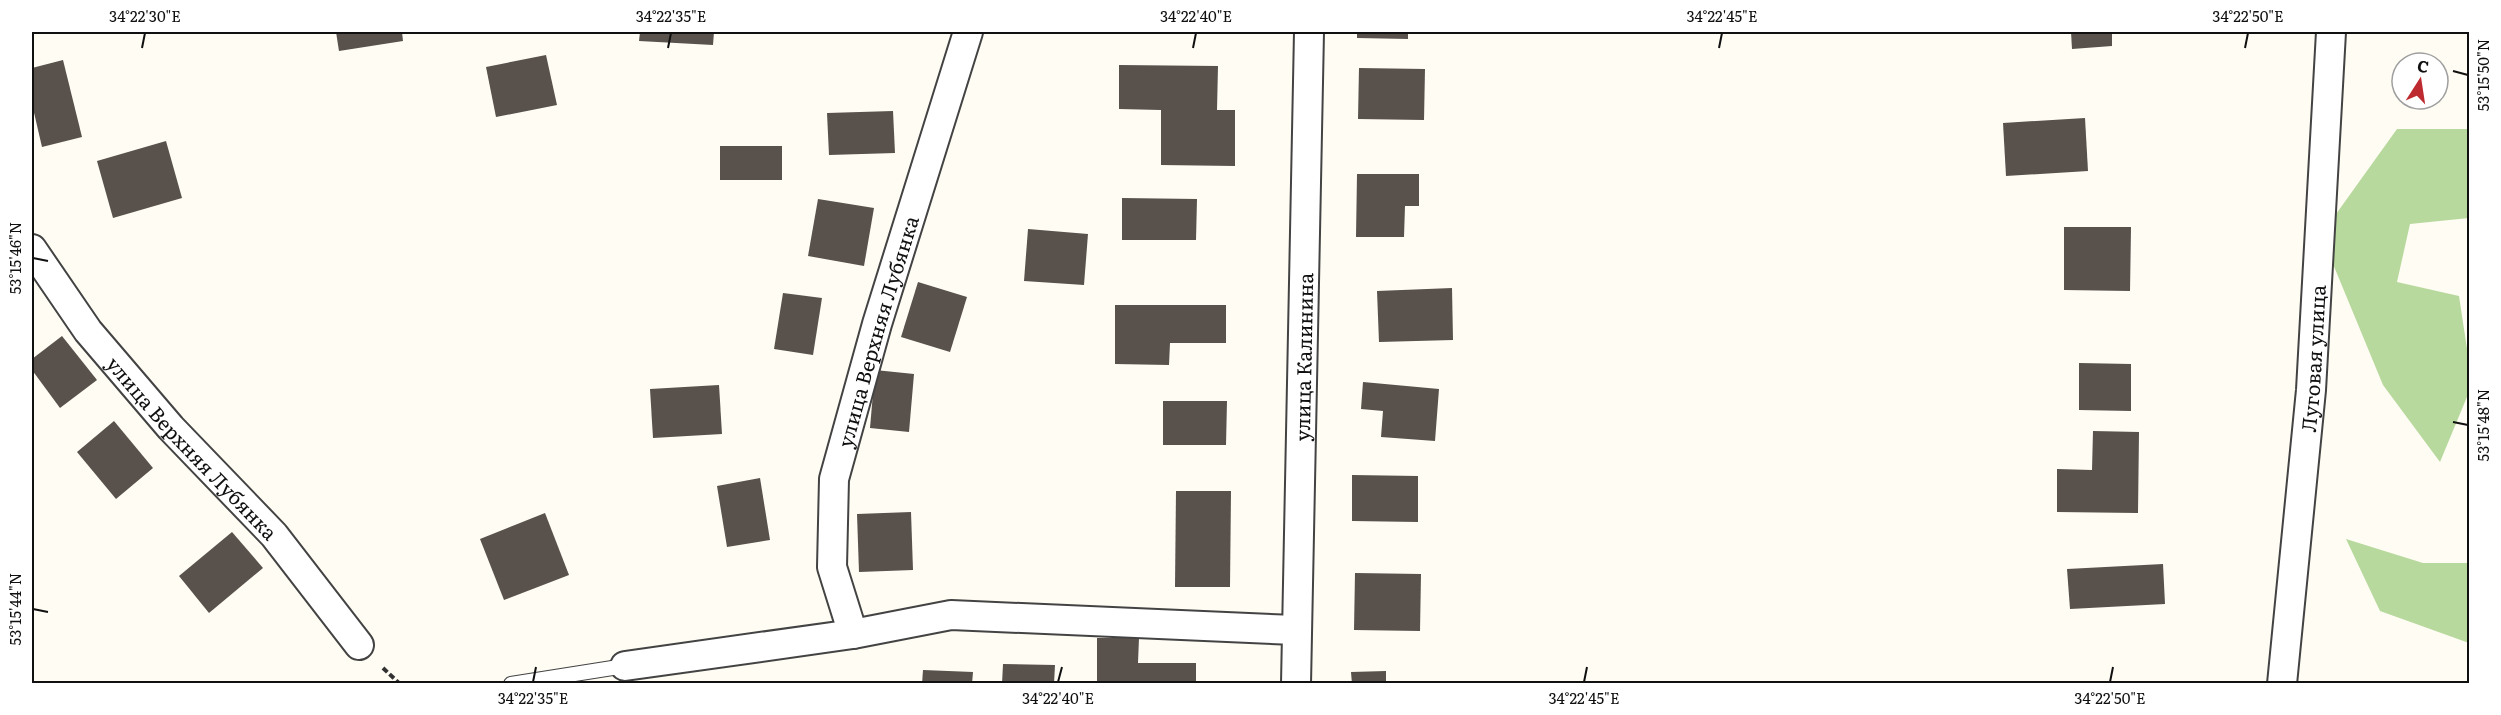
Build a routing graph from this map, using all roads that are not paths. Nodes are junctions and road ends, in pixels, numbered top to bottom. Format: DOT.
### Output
graph roads {
  1 [pos="968,32"];
  2 [pos="1309,32"];
  3 [pos="2331,32"];
  4 [pos="32,249"];
  5 [pos="1295,630"];
  6 [pos="853,634"];
  7 [pos="359,645"];
  8 [pos="625,666"];
  9 [pos="511,684"];
  10 [pos="1296,684"];
  11 [pos="2282,684"];
  1 -- 6 [label="street, улица Верхняя Лубянка"];
  2 -- 5 [label="street, улица Калинина"];
  3 -- 11 [label="street, Луговая улица"];
  4 -- 7 [label="street, улица Верхняя Лубянка"];
  5 -- 6 [label="street"];
  5 -- 10 [label="street, улица Калинина"];
  6 -- 8 [label="street"];
  8 -- 9 [label="lane"];
}
